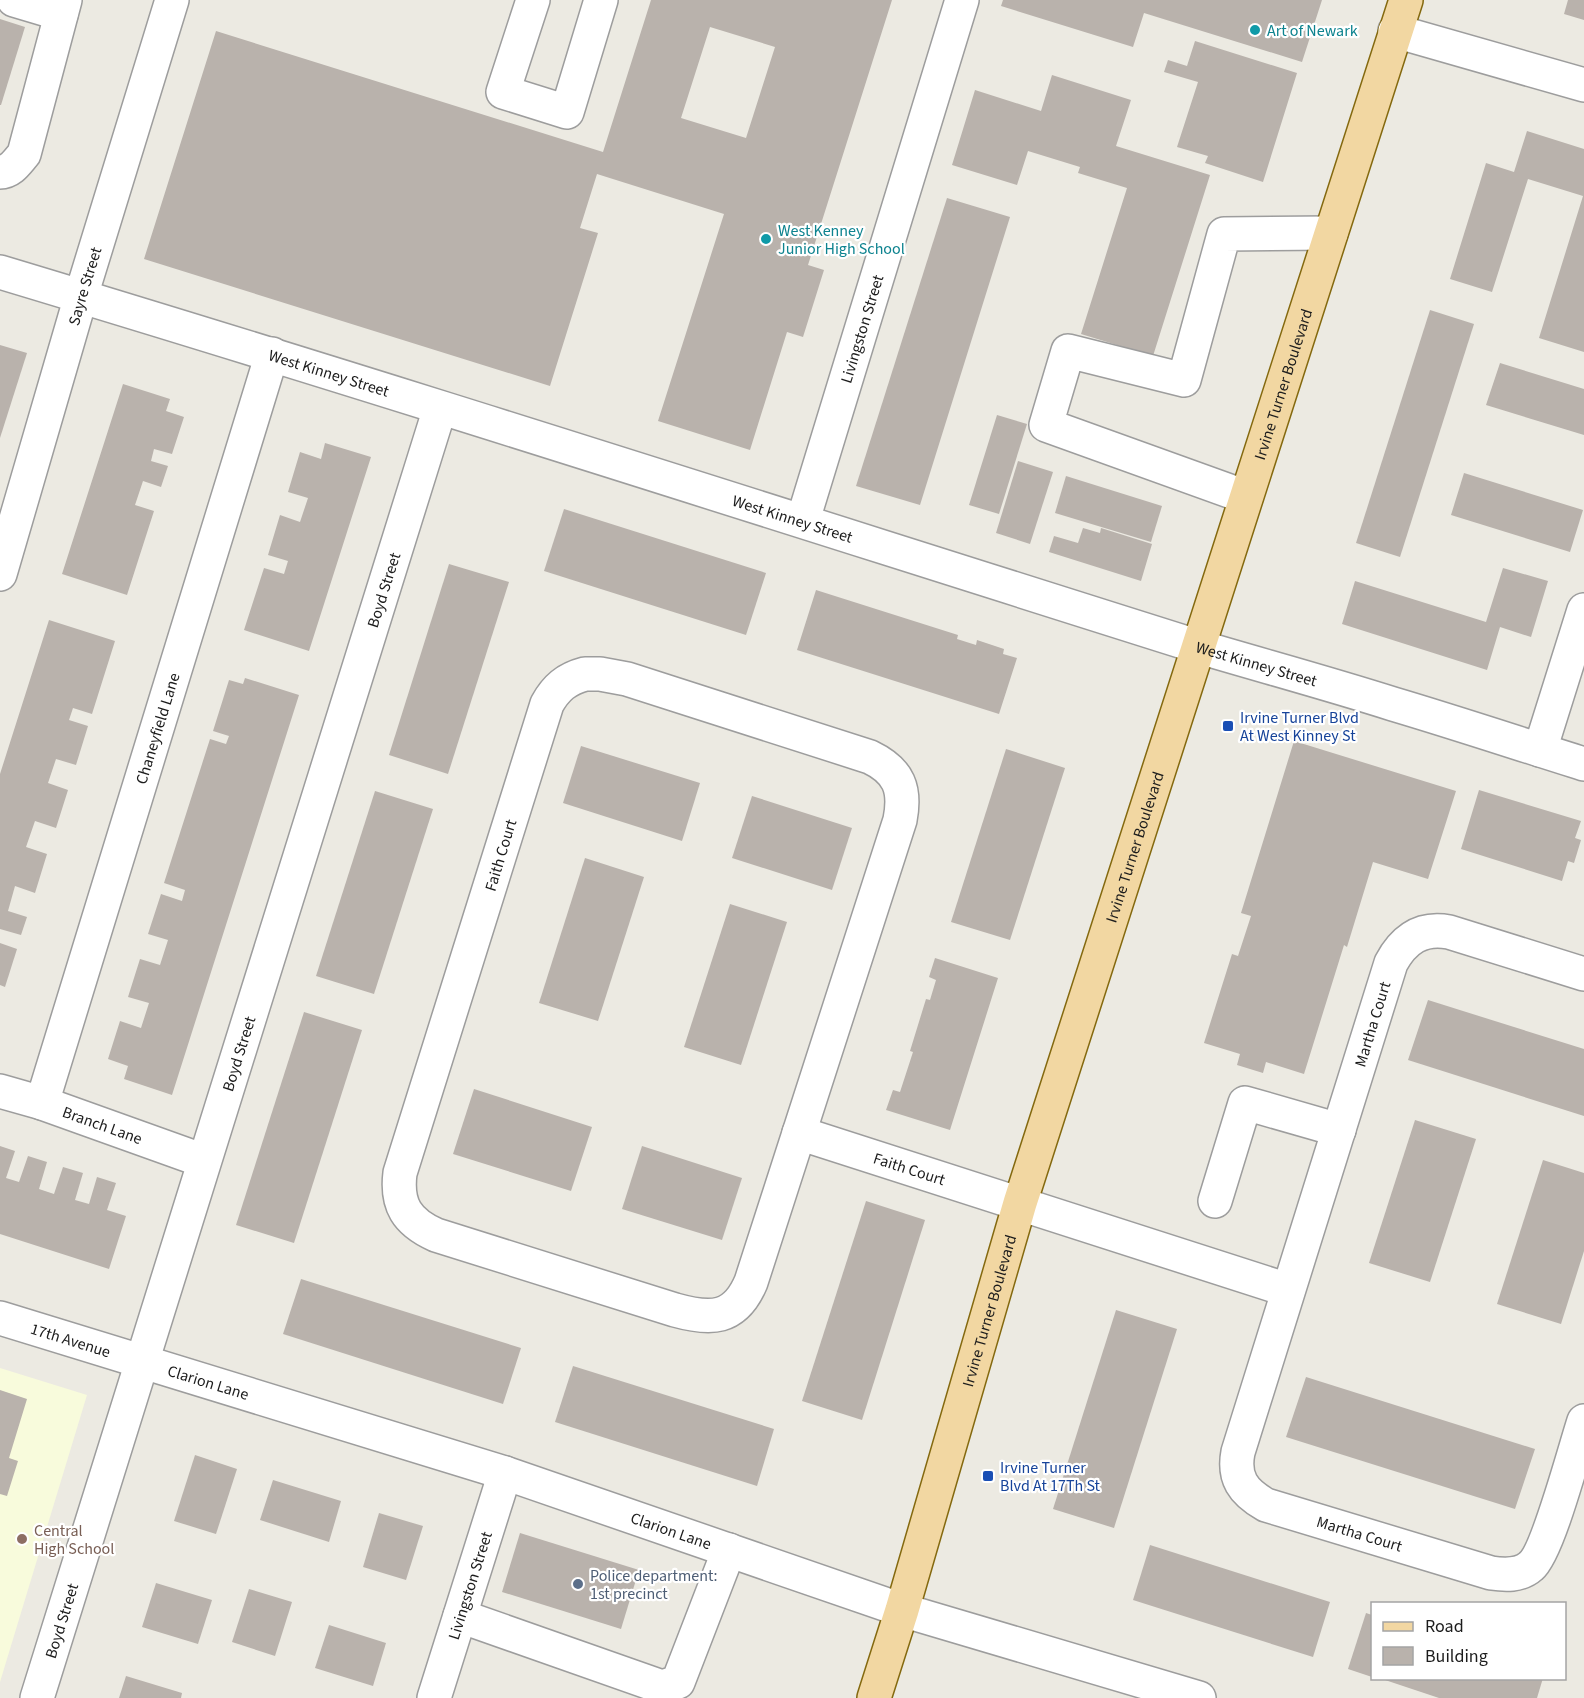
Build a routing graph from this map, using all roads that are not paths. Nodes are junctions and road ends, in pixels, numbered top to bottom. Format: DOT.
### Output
graph roads {
  1 [pos="14,0"];
  2 [pos="172,0"];
  3 [pos="533,0"];
  4 [pos="601,0"];
  5 [pos="962,0"];
  6 [pos="1406,0"];
  7 [pos="61,16"];
  8 [pos="1395,31"];
  9 [pos="1584,85"];
  10 [pos="0,157"];
  11 [pos="0,172"];
  12 [pos="1331,233"];
  13 [pos="0,272"];
  14 [pos="81,296"];
  15 [pos="272,354"];
  16 [pos="440,408"];
  17 [pos="1246,497"];
  18 [pos="803,520"];
  19 [pos="0,574"];
  20 [pos="1584,610"];
  21 [pos="1198,646"];
  22 [pos="1540,750"];
  23 [pos="1584,764"];
  24 [pos="1584,974"];
  25 [pos="0,1091"];
  26 [pos="42,1103"];
  27 [pos="1339,1130"];
  28 [pos="799,1133"];
  29 [pos="204,1161"];
  30 [pos="1215,1202"];
  31 [pos="1020,1203"];
  32 [pos="1288,1290"];
  33 [pos="0,1318"];
  34 [pos="141,1362"];
  35 [pos="1584,1421"];
  36 [pos="506,1473"];
  37 [pos="729,1550"];
  38 [pos="902,1610"];
  39 [pos="460,1616"];
  40 [pos="37,1698"];
  41 [pos="434,1698"];
  42 [pos="874,1698"];
  43 [pos="1199,1698"];
  1 -- 7 [label="street"];
  2 -- 14 [label="street, Sayre Street"];
  3 -- 4 [label="street"];
  5 -- 18 [label="street, Livingston Street"];
  6 -- 8 [label="main road, Irvine Turner Boulevard"];
  7 -- 10 [label="street"];
  7 -- 11 [label="street"];
  8 -- 9 [label="street"];
  8 -- 12 [label="main road, Irvine Turner Boulevard"];
  12 -- 17 [label="main road, Irvine Turner Boulevard"];
  12 -- 17 [label="street"];
  13 -- 14 [label="street, West Kinney Street"];
  14 -- 15 [label="street, West Kinney Street"];
  14 -- 19 [label="street, Sayre Street"];
  15 -- 16 [label="street, West Kinney Street"];
  15 -- 26 [label="street, Chaneyfield Lane"];
  16 -- 18 [label="street, West Kinney Street"];
  16 -- 29 [label="street, Boyd Street"];
  17 -- 21 [label="main road, Irvine Turner Boulevard"];
  18 -- 21 [label="street, West Kinney Street"];
  20 -- 22 [label="street"];
  21 -- 22 [label="street, West Kinney Street"];
  21 -- 31 [label="main road, Irvine Turner Boulevard"];
  22 -- 23 [label="street, West Kinney Street"];
  24 -- 27 [label="street, Martha Court"];
  25 -- 26 [label="street, Branch Lane"];
  26 -- 29 [label="street, Branch Lane"];
  27 -- 30 [label="street"];
  27 -- 32 [label="street, Martha Court"];
  28 -- 28 [label="street, Faith Court"];
  28 -- 31 [label="street, Faith Court"];
  29 -- 34 [label="street, Boyd Street"];
  31 -- 32 [label="street"];
  31 -- 38 [label="main road, Irvine Turner Boulevard"];
  32 -- 35 [label="street, Martha Court"];
  33 -- 34 [label="street, 17th Avenue"];
  34 -- 36 [label="street, Clarion Lane"];
  34 -- 40 [label="street, Boyd Street"];
  36 -- 37 [label="street, Clarion Lane"];
  36 -- 39 [label="street, Livingston Street"];
  37 -- 38 [label="street, Clarion Lane"];
  37 -- 39 [label="street"];
  38 -- 42 [label="main road, Irvine Turner Boulevard"];
  38 -- 43 [label="street, Clarion Lane"];
  39 -- 41 [label="street, Livingston Street"];
}
